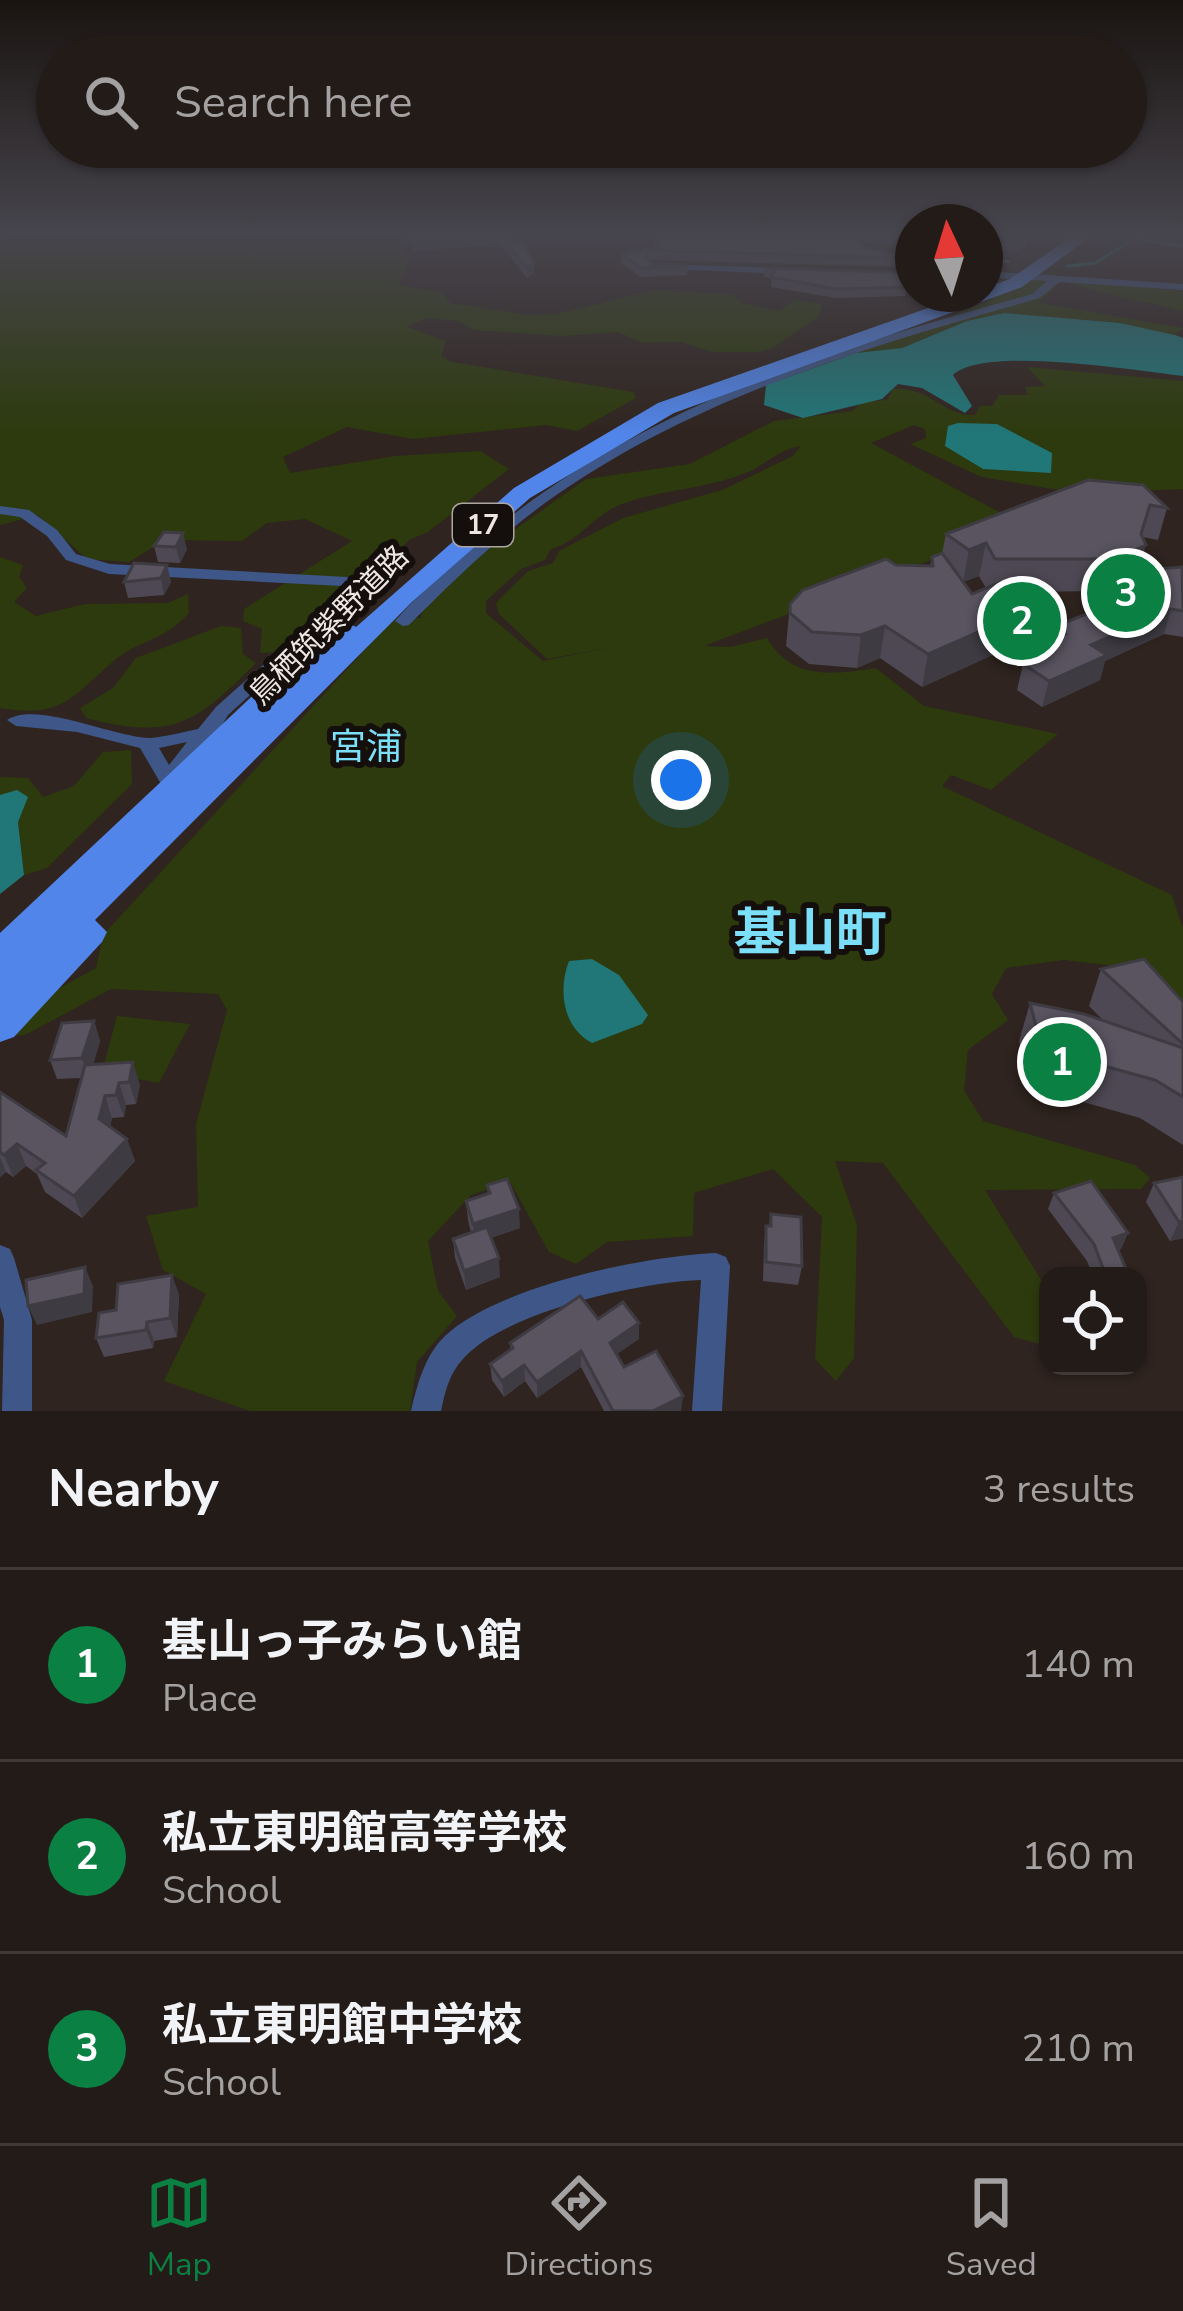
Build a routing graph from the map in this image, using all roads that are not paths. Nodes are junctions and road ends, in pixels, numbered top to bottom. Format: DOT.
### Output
graph roads {
  1 [pos="1013,303"];
  2 [pos="909,312"];
  3 [pos="914,312"];
  4 [pos="0,510"];
  5 [pos="403,621"];
  6 [pos="16,720"];
  7 [pos="278,722"];
  8 [pos="216,734"];
  9 [pos="147,743"];
  10 [pos="171,784"];
  11 [pos="0,925"];
  12 [pos="0,955"];
  13 [pos="0,991"];
  14 [pos="0,1026"];
  15 [pos="0,1258"];
  16 [pos="17,1411"];
  17 [pos="426,1411"];
  18 [pos="707,1411"];
  1 -- 5 [label="street"];
  2 -- 8 [label="main road, 17"];
  3 -- 7 [label="main road, 鳥栖筑紫野道路 / 17"];
  4 -- 8 [label="street"];
  6 -- 9 [label="street"];
  7 -- 13 [label="main road, 鳥栖筑紫野道路 / 17"];
  7 -- 14 [label="main road"];
  8 -- 9 [label="street"];
  8 -- 10 [label="main road"];
  9 -- 10 [label="street"];
  10 -- 11 [label="main road"];
  10 -- 12 [label="main road"];
  15 -- 16 [label="street"];
  17 -- 18 [label="street"];
}
